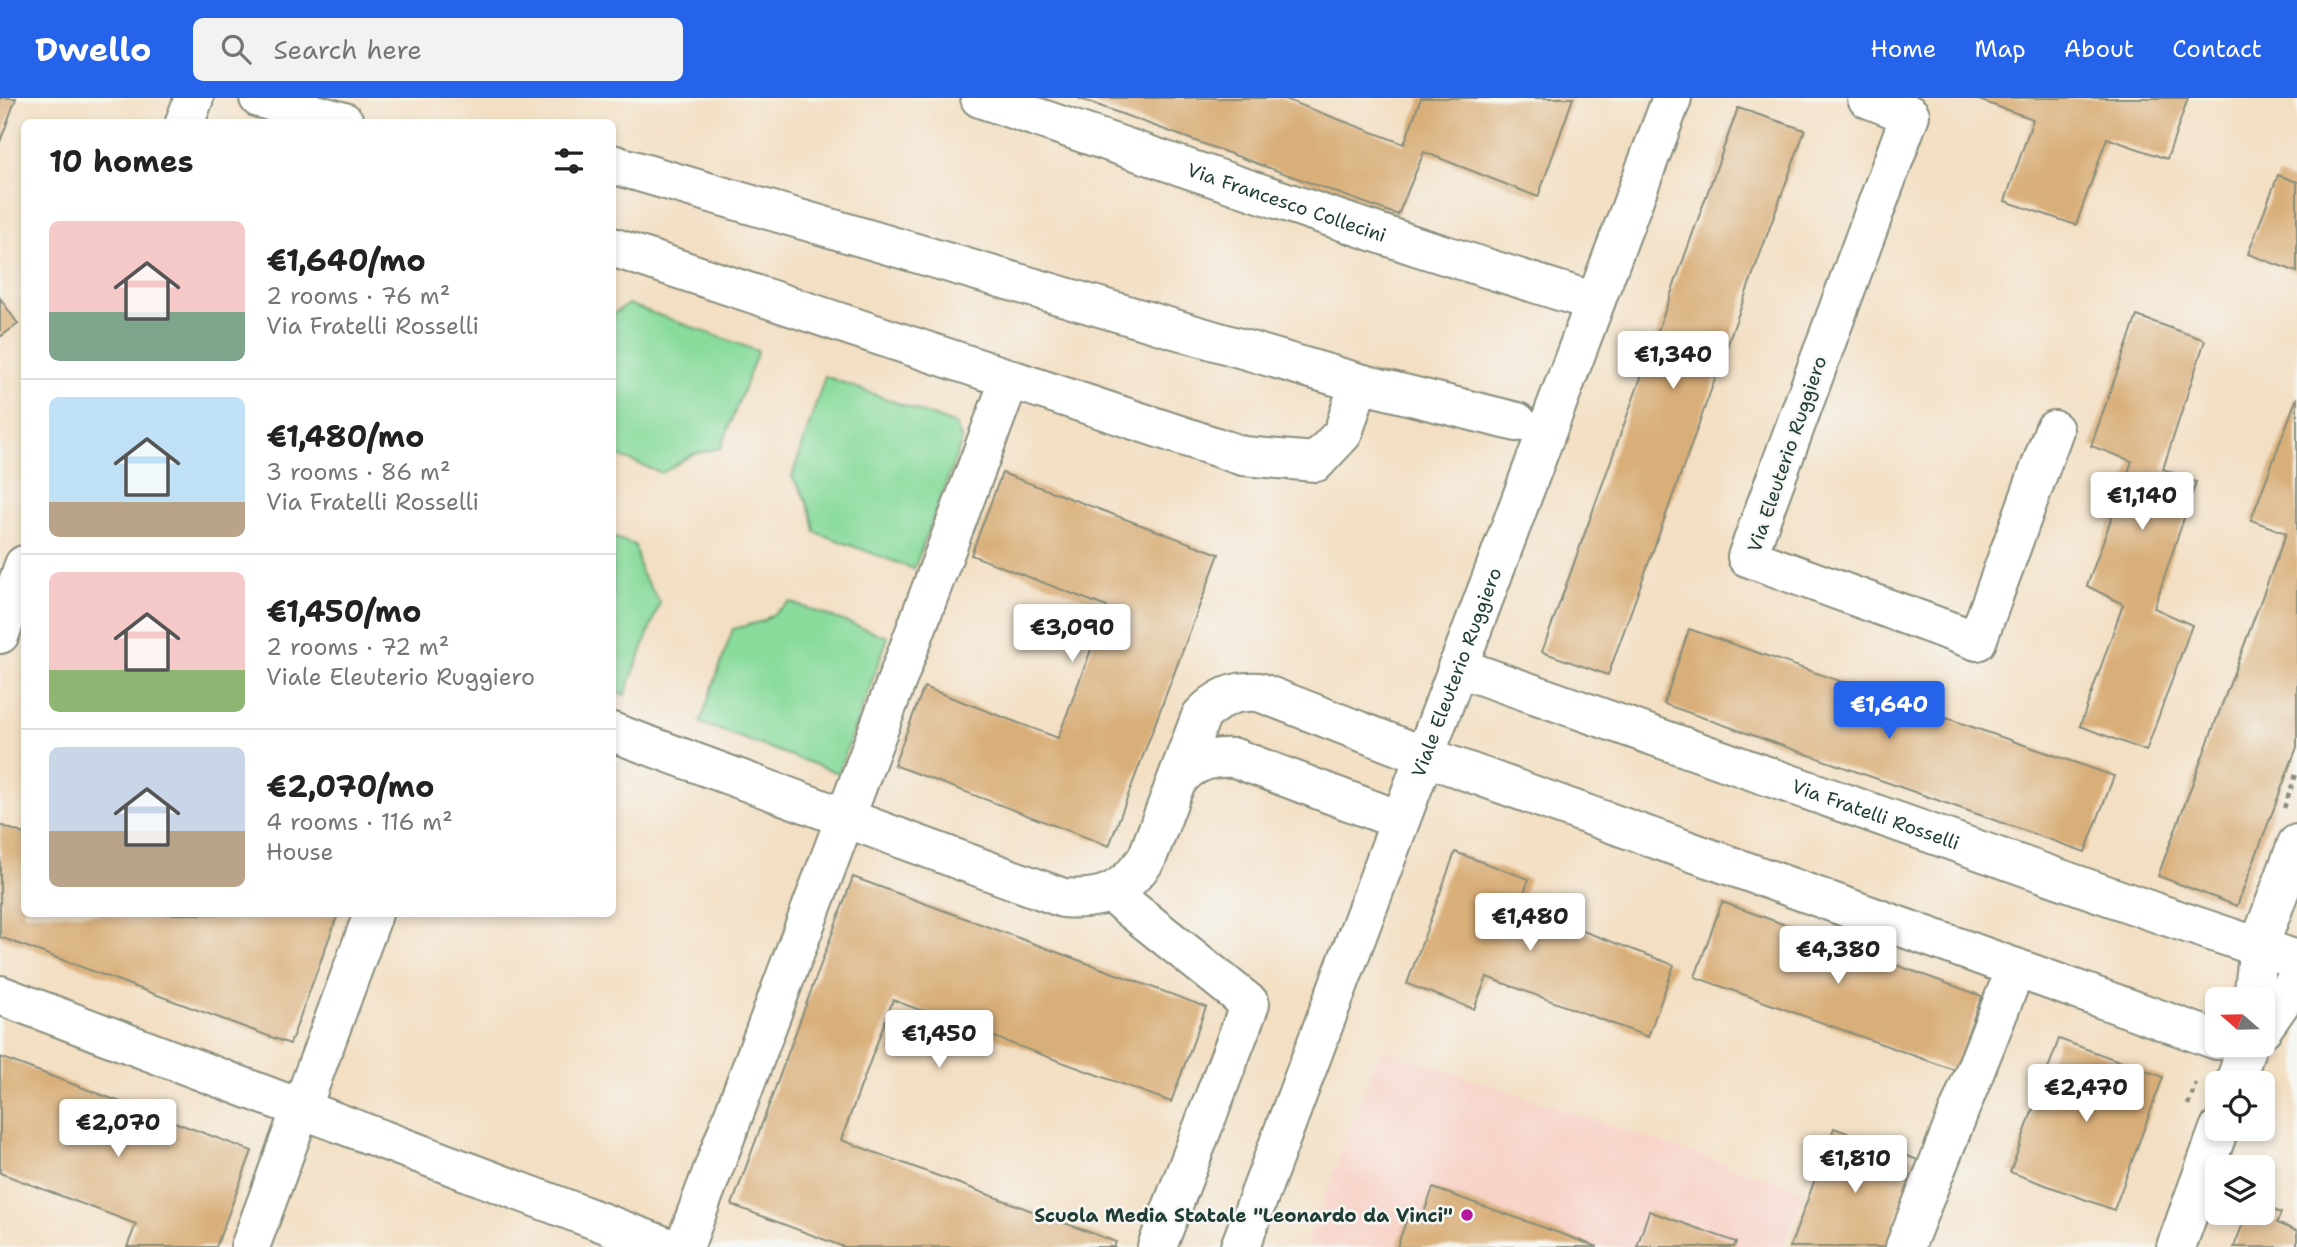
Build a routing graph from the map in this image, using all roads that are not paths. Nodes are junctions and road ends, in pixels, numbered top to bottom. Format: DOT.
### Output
graph roads {
  1 [pos="194,98"];
  2 [pos="259,98"];
  3 [pos="980,98"];
  4 [pos="1672,98"];
  5 [pos="1867,98"];
  6 [pos="186,119"];
  7 [pos="333,119"];
  8 [pos="616,165"];
  9 [pos="616,252"];
  10 [pos="1595,302"];
  11 [pos="1010,379"];
  12 [pos="1359,383"];
  13 [pos="1517,422"];
  14 [pos="2054,430"];
  15 [pos="21,574"];
  16 [pos="0,634"];
  17 [pos="1457,667"];
  18 [pos="616,733"];
  19 [pos="1424,755"];
  20 [pos="1168,799"];
  21 [pos="846,818"];
  22 [pos="1399,820"];
  23 [pos="2297,844"];
  24 [pos="1111,893"];
  25 [pos="372,917"];
  26 [pos="2259,946"];
  27 [pos="2297,960"];
  28 [pos="2016,968"];
  29 [pos="2297,979"];
  30 [pos="2254,987"];
  31 [pos="0,995"];
  32 [pos="2275,1006"];
  33 [pos="2205,1035"];
  34 [pos="301,1109"];
  35 [pos="2214,1141"];
  36 [pos="250,1247"];
  37 [pos="667,1247"];
  38 [pos="684,1247"];
  39 [pos="1157,1247"];
  40 [pos="1240,1247"];
  41 [pos="1905,1247"];
  42 [pos="2176,1247"];
  1 -- 6 [label="street"];
  2 -- 7 [label="street"];
  3 -- 10 [label="street, Via Francesco Collecini"];
  4 -- 10 [label="street, Viale Eleuterio Ruggiero"];
  5 -- 14 [label="street, Via Eleuterio Ruggiero"];
  8 -- 12 [label="street"];
  9 -- 11 [label="street"];
  10 -- 17 [label="street, Viale Eleuterio Ruggiero"];
  11 -- 12 [label="street"];
  11 -- 21 [label="street"];
  12 -- 13 [label="street"];
  15 -- 16 [label="street"];
  17 -- 19 [label="street, Viale Eleuterio Ruggiero"];
  17 -- 26 [label="street, Via Fratelli Rosselli"];
  18 -- 21 [label="street"];
  19 -- 20 [label="street"];
  19 -- 22 [label="street, Viale Eleuterio Ruggiero"];
  19 -- 28 [label="street"];
  20 -- 22 [label="street"];
  20 -- 24 [label="street"];
  21 -- 24 [label="street"];
  21 -- 38 [label="street"];
  22 -- 40 [label="street, Viale Eleuterio Ruggiero"];
  23 -- 26 [label="street"];
  24 -- 39 [label="street"];
  25 -- 34 [label="street"];
  26 -- 27 [label="street, Via Fratelli Rosselli"];
  26 -- 30 [label="street"];
  28 -- 33 [label="street"];
  28 -- 41 [label="street"];
  29 -- 32 [label="street"];
  31 -- 34 [label="street"];
  34 -- 36 [label="street"];
  34 -- 37 [label="street"];
  35 -- 42 [label="street"];
}
